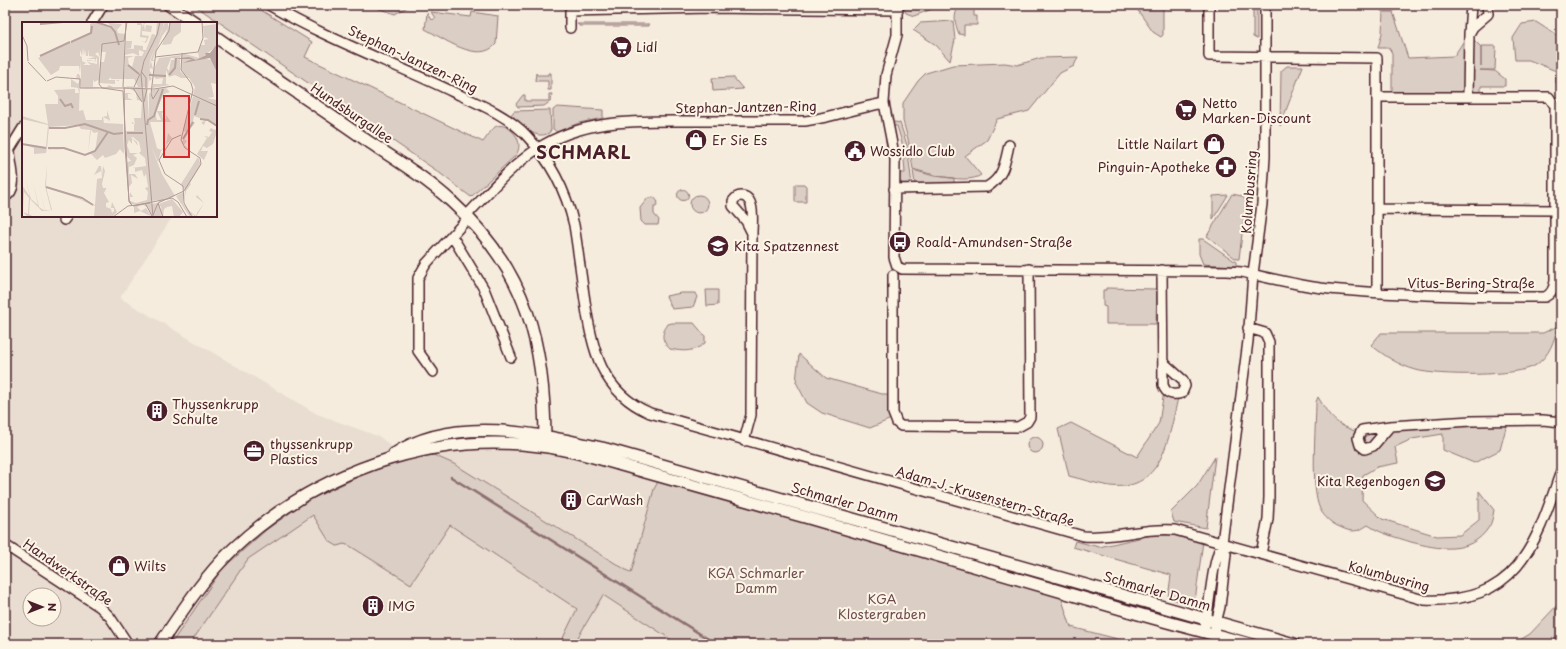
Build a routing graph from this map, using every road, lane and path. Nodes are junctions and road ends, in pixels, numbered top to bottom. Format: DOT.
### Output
graph roads {
  1 [pos="103,5"];
  2 [pos="169,5"];
  3 [pos="269,5"];
  4 [pos="1209,5"];
  5 [pos="1265,5"];
  6 [pos="1471,5"];
  7 [pos="1487,5"];
  8 [pos="639,7"];
  9 [pos="710,7"];
  10 [pos="843,7"];
  11 [pos="898,7"];
  12 [pos="570,8"];
  13 [pos="93,22"];
  14 [pos="194,22"];
  15 [pos="570,28"];
  16 [pos="1469,34"];
  17 [pos="217,38"];
  18 [pos="1265,56"];
  19 [pos="1377,97"];
  20 [pos="1468,97"];
  21 [pos="884,102"];
  22 [pos="22,130"];
  23 [pos="1009,145"];
  24 [pos="537,149"];
  25 [pos="7,152"];
  26 [pos="894,190"];
  27 [pos="5,197"];
  28 [pos="1377,209"];
  29 [pos="1555,210"];
  30 [pos="467,217"];
  31 [pos="752,233"];
  32 [pos="452,236"];
  33 [pos="1029,270"];
  34 [pos="1162,270"];
  35 [pos="1253,274"];
  36 [pos="893,275"];
  37 [pos="1377,292"];
  38 [pos="1248,328"];
  39 [pos="511,357"];
  40 [pos="1163,362"];
  41 [pos="433,372"];
  42 [pos="1561,422"];
  43 [pos="1390,426"];
  44 [pos="545,435"];
  45 [pos="744,441"];
  46 [pos="545,446"];
  47 [pos="388,458"];
  48 [pos="1561,471"];
  49 [pos="1222,543"];
  50 [pos="5,545"];
  51 [pos="1261,554"];
  52 [pos="1212,621"];
  53 [pos="1209,634"];
  54 [pos="128,644"];
  55 [pos="160,644"];
  56 [pos="1250,644"];
  57 [pos="1294,644"];
  1 -- 13 [label="street"];
  2 -- 14 [label="street"];
  3 -- 24 [label="street, Stephan-Jantzen-Ring"];
  4 -- 18 [label="street"];
  5 -- 18 [label="street, Kolumbusring"];
  6 -- 16 [label="street"];
  7 -- 16 [label="street"];
  8 -- 9 [label="street"];
  8 -- 12 [label="street"];
  9 -- 10 [label="street"];
  10 -- 11 [label="street"];
  11 -- 21 [label="street"];
  12 -- 15 [label="street"];
  16 -- 20 [label="street"];
  17 -- 30 [label="street, Hundsburgallee"];
  18 -- 19 [label="street"];
  18 -- 35 [label="street, Kolumbusring"];
  19 -- 20 [label="street, Vitus-Bering-Straße"];
  19 -- 28 [label="street"];
  20 -- 29 [label="street, Vitus-Bering-Straße"];
  21 -- 24 [label="street, Stephan-Jantzen-Ring"];
  21 -- 26 [label="street"];
  22 -- 25 [label="street"];
  23 -- 26 [label="street"];
  24 -- 30 [label="street, Stephan-Jantzen-Ring"];
  24 -- 45 [label="street, Adam-J.-Krusenstern-Straße"];
  25 -- 27 [label="street"];
  26 -- 33 [label="street"];
  28 -- 29 [label="street"];
  28 -- 37 [label="street"];
  29 -- 37 [label="street, Vitus-Bering-Straße"];
  30 -- 32 [label="street"];
  30 -- 44 [label="street, Hundsburgallee"];
  31 -- 45 [label="street"];
  32 -- 39 [label="street"];
  32 -- 41 [label="street"];
  33 -- 34 [label="street"];
  33 -- 36 [label="street"];
  34 -- 35 [label="street"];
  34 -- 40 [label="street"];
  35 -- 37 [label="street, Vitus-Bering-Straße"];
  35 -- 38 [label="street, Kolumbusring"];
  38 -- 49 [label="street, Kolumbusring"];
  38 -- 51 [label="street"];
  42 -- 43 [label="street"];
  44 -- 46 [label="street, Hundsburgallee"];
  44 -- 47 [label="street, Schmarler Damm"];
  44 -- 52 [label="street, Schmarler Damm"];
  45 -- 49 [label="street, Adam-J.-Krusenstern-Straße"];
  46 -- 47 [label="street, Schmarler Damm"];
  46 -- 53 [label="street, Schmarler Damm"];
  47 -- 55 [label="street, Schmarler Damm"];
  48 -- 51 [label="street, Kolumbusring"];
  49 -- 51 [label="street, Kolumbusring"];
  49 -- 52 [label="street, Kolumbusring"];
  50 -- 54 [label="street, Handwerkstraße"];
  52 -- 53 [label="street, Kolumbusring"];
  52 -- 57 [label="street, Schmarler Damm"];
  53 -- 56 [label="street, Schmarler Damm"];
}
